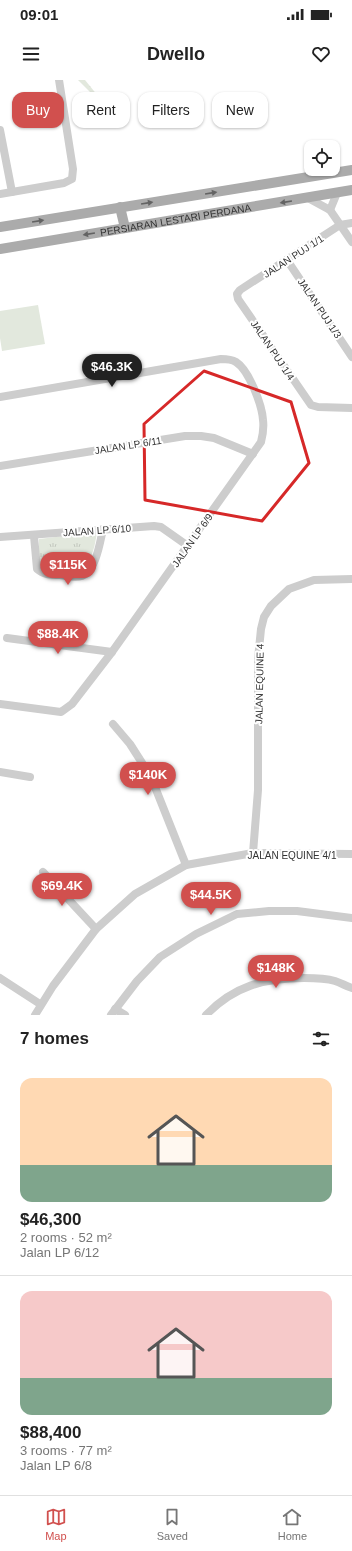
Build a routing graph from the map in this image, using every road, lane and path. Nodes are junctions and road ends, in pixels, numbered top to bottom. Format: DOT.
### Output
graph roads {
  1 [pos="59,80"];
  2 [pos="0,130"];
  3 [pos="352,170"];
  4 [pos="352,190"];
  5 [pos="12,192"];
  6 [pos="337,193"];
  7 [pos="0,194"];
  8 [pos="308,198"];
  9 [pos="120,207"];
  10 [pos="330,210"];
  11 [pos="352,223"];
  12 [pos="340,225"];
  13 [pos="0,227"];
  14 [pos="125,228"];
  15 [pos="352,242"];
  16 [pos="0,249"];
  17 [pos="287,260"];
  18 [pos="237,294"];
  19 [pos="352,357"];
  20 [pos="0,397"];
  21 [pos="352,408"];
  22 [pos="252,454"];
  23 [pos="0,466"];
  24 [pos="103,529"];
  25 [pos="34,536"];
  26 [pos="0,537"];
  27 [pos="188,546"];
  28 [pos="352,578"];
  29 [pos="7,638"];
  30 [pos="112,652"];
  31 [pos="0,704"];
  32 [pos="113,724"];
  33 [pos="0,772"];
  34 [pos="30,777"];
  35 [pos="253,853"];
  36 [pos="352,854"];
  37 [pos="186,865"];
  38 [pos="42,872"];
  39 [pos="352,918"];
  40 [pos="96,929"];
  41 [pos="0,978"];
  42 [pos="352,988"];
  43 [pos="40,1004"];
  44 [pos="113,1012"];
  45 [pos="35,1015"];
  46 [pos="125,1015"];
  47 [pos="206,1015"];
  1 -- 5 [label="street"];
  2 -- 5 [label="street"];
  9 -- 3 [label="main road, one-way"];
  4 -- 6 [label="main road, PERSIARAN LESTARI PERDANA"];
  5 -- 7 [label="street"];
  6 -- 8 [label="main road, PERSIARAN LESTARI PERDANA"];
  6 -- 10 [label="street"];
  8 -- 10 [label="street"];
  8 -- 14 [label="main road, PERSIARAN LESTARI PERDANA, one-way"];
  13 -- 9 [label="main road, one-way"];
  9 -- 14 [label="main road"];
  10 -- 12 [label="street"];
  11 -- 12 [label="street, JALAN PUJ 1/1"];
  12 -- 15 [label="street"];
  12 -- 17 [label="street, JALAN PUJ 1/1"];
  14 -- 16 [label="main road, PERSIARAN LESTARI PERDANA, one-way"];
  17 -- 18 [label="street, JALAN PUJ 1/1"];
  17 -- 19 [label="street, JALAN PUJ 1/3"];
  18 -- 21 [label="street, JALAN PUJ 1/4"];
  20 -- 22 [label="street, JALAN LP 6/9"];
  22 -- 23 [label="street, JALAN LP 6/11"];
  22 -- 27 [label="street, JALAN LP 6/9"];
  24 -- 25 [label="street, JALAN LP 6/10"];
  24 -- 25 [label="street"];
  24 -- 27 [label="street, JALAN LP 6/10"];
  25 -- 26 [label="street, JALAN LP 6/10"];
  27 -- 30 [label="street, JALAN LP 6/9"];
  28 -- 35 [label="street, JALAN EQUINE 4"];
  29 -- 30 [label="street"];
  30 -- 31 [label="street, JALAN LP 6/9"];
  32 -- 37 [label="street"];
  33 -- 34 [label="street"];
  35 -- 36 [label="street, JALAN EQUINE 4/1"];
  35 -- 37 [label="street, JALAN EQUINE 4/1"];
  37 -- 40 [label="street, JALAN EQUINE 4/1"];
  38 -- 40 [label="street"];
  39 -- 44 [label="street"];
  40 -- 43 [label="street, JALAN EQUINE 4/1"];
  41 -- 43 [label="street"];
  42 -- 47 [label="street"];
  43 -- 45 [label="street, JALAN EQUINE 4/1"];
  44 -- 46 [label="street"];
}
